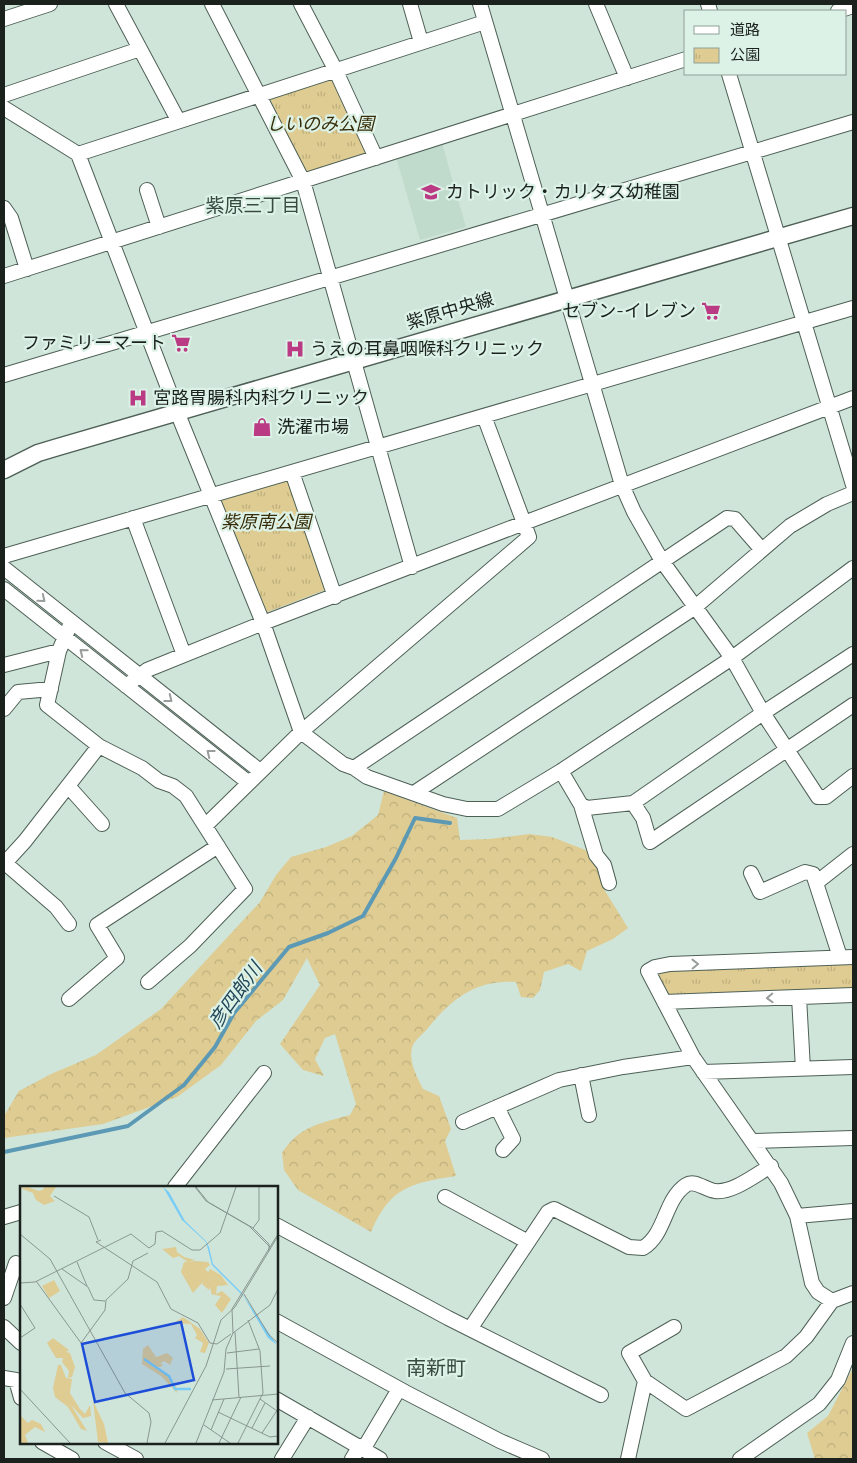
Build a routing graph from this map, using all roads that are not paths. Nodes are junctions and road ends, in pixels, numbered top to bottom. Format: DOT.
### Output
graph roads {
  1 [pos="50,4"];
  2 [pos="116,4"];
  3 [pos="212,4"];
  4 [pos="301,4"];
  5 [pos="410,4"];
  6 [pos="480,4"];
  7 [pos="596,4"];
  8 [pos="853,6"];
  9 [pos="841,10"];
  10 [pos="4,18"];
  11 [pos="485,22"];
  12 [pos="421,42"];
  13 [pos="140,49"];
  14 [pos="684,60"];
  15 [pos="335,69"];
  16 [pos="729,75"];
  17 [pos="627,78"];
  18 [pos="260,94"];
  19 [pos="4,95"];
  20 [pos="4,108"];
  21 [pos="513,115"];
  22 [pos="178,120"];
  23 [pos="853,122"];
  24 [pos="752,151"];
  25 [pos="78,154"];
  26 [pos="376,158"];
  27 [pos="303,181"];
  28 [pos="147,190"];
  29 [pos="4,208"];
  30 [pos="542,214"];
  31 [pos="853,216"];
  32 [pos="159,227"];
  33 [pos="778,237"];
  34 [pos="112,242"];
  35 [pos="27,269"];
  36 [pos="4,276"];
  37 [pos="329,278"];
  38 [pos="566,298"];
  39 [pos="853,308"];
  40 [pos="804,322"];
  41 [pos="147,331"];
  42 [pos="354,360"];
  43 [pos="4,375"];
  44 [pos="591,383"];
  45 [pos="853,398"];
  46 [pos="829,406"];
  47 [pos="178,411"];
  48 [pos="484,416"];
  49 [pos="378,446"];
  50 [pos="4,470"];
  51 [pos="292,472"];
  52 [pos="622,485"];
  53 [pos="853,485"];
  54 [pos="853,493"];
  55 [pos="211,496"];
  56 [pos="133,518"];
  57 [pos="524,523"];
  58 [pos="762,550"];
  59 [pos="4,556"];
  60 [pos="662,561"];
  61 [pos="412,567"];
  62 [pos="4,568"];
  63 [pos="853,568"];
  64 [pos="4,589"];
  65 [pos="335,596"];
  66 [pos="694,608"];
  67 [pos="263,622"];
  68 [pos="71,623"];
  69 [pos="65,637"];
  70 [pos="59,651"];
  71 [pos="853,654"];
  72 [pos="184,655"];
  73 [pos="732,658"];
  74 [pos="4,665"];
  75 [pos="139,676"];
  76 [pos="126,686"];
  77 [pos="51,689"];
  78 [pos="853,705"];
  79 [pos="4,709"];
  80 [pos="763,712"];
  81 [pos="301,732"];
  82 [pos="99,746"];
  83 [pos="787,749"];
  84 [pos="354,768"];
  85 [pos="561,771"];
  86 [pos="260,772"];
  87 [pos="853,776"];
  88 [pos="249,783"];
  89 [pos="68,786"];
  90 [pos="414,793"];
  91 [pos="633,803"];
  92 [pos="581,805"];
  93 [pos="102,824"];
  94 [pos="205,826"];
  95 [pos="218,846"];
  96 [pos="853,854"];
  97 [pos="5,863"];
  98 [pos="751,873"];
  99 [pos="609,882"];
  100 [pos="816,883"];
  101 [pos="69,924"];
  102 [pos="847,957"];
  103 [pos="148,982"];
  104 [pos="853,995"];
  105 [pos="799,997"];
  106 [pos="68,998"];
  107 [pos="664,1002"];
  108 [pos="693,1057"];
  109 [pos="853,1067"];
  110 [pos="803,1069"];
  111 [pos="703,1072"];
  112 [pos="264,1073"];
  113 [pos="581,1075"];
  114 [pos="497,1107"];
  115 [pos="589,1115"];
  116 [pos="463,1122"];
  117 [pos="853,1138"];
  118 [pos="754,1141"];
  119 [pos="502,1150"];
  120 [pos="771,1166"];
  121 [pos="176,1186"];
  122 [pos="445,1197"];
  123 [pos="853,1211"];
  124 [pos="20,1212"];
  125 [pos="797,1216"];
  126 [pos="4,1217"];
  127 [pos="278,1226"];
  128 [pos="528,1242"];
  129 [pos="14,1262"];
  130 [pos="853,1293"];
  131 [pos="4,1298"];
  132 [pos="832,1301"];
  133 [pos="278,1322"];
  134 [pos="4,1327"];
  135 [pos="674,1327"];
  136 [pos="470,1329"];
  137 [pos="20,1343"];
  138 [pos="853,1343"];
  139 [pos="4,1378"];
  140 [pos="644,1381"];
  141 [pos="399,1389"];
  142 [pos="20,1394"];
  143 [pos="600,1395"];
  144 [pos="278,1400"];
  145 [pos="308,1417"];
  146 [pos="44,1443"];
  147 [pos="107,1443"];
  148 [pos="362,1447"];
  149 [pos="72,1459"];
  150 [pos="136,1459"];
  151 [pos="282,1459"];
  152 [pos="352,1459"];
  153 [pos="380,1459"];
  154 [pos="542,1459"];
  155 [pos="628,1459"];
  156 [pos="740,1459"];
  1 -- 10 [label="street"];
  2 -- 13 [label="street"];
  3 -- 18 [label="street"];
  4 -- 15 [label="street"];
  5 -- 12 [label="street"];
  6 -- 11 [label="street"];
  7 -- 17 [label="street"];
  8 -- 9 [label="street"];
  11 -- 12 [label="street"];
  11 -- 21 [label="street"];
  12 -- 15 [label="street"];
  13 -- 19 [label="street"];
  13 -- 22 [label="street"];
  14 -- 17 [label="street"];
  15 -- 18 [label="street"];
  15 -- 26 [label="street"];
  16 -- 24 [label="street"];
  17 -- 21 [label="street"];
  18 -- 22 [label="street"];
  18 -- 27 [label="street"];
  20 -- 25 [label="street"];
  21 -- 26 [label="street"];
  21 -- 30 [label="street"];
  22 -- 25 [label="street"];
  23 -- 24 [label="street"];
  24 -- 30 [label="street"];
  24 -- 33 [label="street"];
  25 -- 34 [label="street"];
  26 -- 27 [label="street"];
  27 -- 32 [label="street"];
  27 -- 37 [label="street"];
  28 -- 32 [label="street"];
  29 -- 35 [label="street"];
  30 -- 37 [label="street"];
  30 -- 38 [label="street"];
  31 -- 33 [label="street, 紫原中央線"];
  32 -- 34 [label="street"];
  33 -- 38 [label="street, 紫原中央線"];
  33 -- 40 [label="street"];
  34 -- 35 [label="street"];
  34 -- 41 [label="street"];
  35 -- 36 [label="street"];
  37 -- 41 [label="street"];
  37 -- 42 [label="street"];
  38 -- 42 [label="street, 紫原中央線"];
  38 -- 44 [label="street"];
  39 -- 40 [label="street"];
  40 -- 44 [label="street"];
  40 -- 46 [label="street"];
  41 -- 43 [label="street"];
  41 -- 47 [label="street"];
  42 -- 47 [label="street, 紫原中央線"];
  42 -- 49 [label="street"];
  44 -- 48 [label="street"];
  44 -- 52 [label="street"];
  45 -- 46 [label="street"];
  46 -- 52 [label="street"];
  46 -- 53 [label="street"];
  47 -- 50 [label="street, 紫原中央線"];
  47 -- 55 [label="street"];
  48 -- 49 [label="street"];
  48 -- 57 [label="street"];
  49 -- 51 [label="street"];
  49 -- 61 [label="street"];
  51 -- 55 [label="street"];
  51 -- 65 [label="street"];
  52 -- 57 [label="street"];
  52 -- 60 [label="street"];
  54 -- 58 [label="street"];
  55 -- 56 [label="street"];
  55 -- 67 [label="street"];
  56 -- 59 [label="street"];
  56 -- 72 [label="street"];
  57 -- 61 [label="street"];
  57 -- 81 [label="street"];
  58 -- 60 [label="street"];
  58 -- 66 [label="street"];
  60 -- 66 [label="street"];
  60 -- 84 [label="street"];
  61 -- 65 [label="street"];
  62 -- 68 [label="street, one-way"];
  63 -- 73 [label="street"];
  64 -- 69 [label="street"];
  65 -- 67 [label="street"];
  66 -- 73 [label="street"];
  66 -- 90 [label="street"];
  67 -- 72 [label="street"];
  67 -- 81 [label="street"];
  68 -- 69 [label="street"];
  68 -- 75 [label="street"];
  69 -- 70 [label="street"];
  76 -- 69 [label="street, one-way"];
  70 -- 74 [label="street"];
  70 -- 77 [label="street"];
  71 -- 80 [label="street"];
  72 -- 75 [label="street"];
  73 -- 80 [label="street"];
  73 -- 85 [label="street"];
  75 -- 76 [label="street"];
  75 -- 86 [label="street, one-way"];
  88 -- 76 [label="street, one-way"];
  77 -- 79 [label="street"];
  77 -- 82 [label="street"];
  78 -- 83 [label="street"];
  80 -- 83 [label="street"];
  80 -- 91 [label="street"];
  81 -- 84 [label="street"];
  81 -- 86 [label="street"];
  82 -- 89 [label="street"];
  82 -- 94 [label="street"];
  83 -- 87 [label="street"];
  83 -- 91 [label="street"];
  84 -- 90 [label="street"];
  85 -- 90 [label="street"];
  85 -- 92 [label="street"];
  86 -- 88 [label="street"];
  88 -- 94 [label="street"];
  89 -- 93 [label="street"];
  89 -- 97 [label="street"];
  91 -- 92 [label="street"];
  92 -- 99 [label="street"];
  94 -- 95 [label="street"];
  95 -- 103 [label="street"];
  95 -- 106 [label="street"];
  96 -- 100 [label="street"];
  97 -- 101 [label="street"];
  98 -- 100 [label="street"];
  100 -- 102 [label="street"];
  107 -- 102 [label="street, one-way"];
  104 -- 105 [label="street"];
  105 -- 107 [label="street, one-way"];
  105 -- 110 [label="street"];
  107 -- 108 [label="street"];
  108 -- 111 [label="street"];
  108 -- 113 [label="street"];
  109 -- 110 [label="street"];
  110 -- 111 [label="street"];
  111 -- 118 [label="street"];
  112 -- 121 [label="street"];
  113 -- 114 [label="street"];
  113 -- 115 [label="street"];
  114 -- 116 [label="street"];
  114 -- 119 [label="street"];
  117 -- 118 [label="street"];
  118 -- 120 [label="street"];
  120 -- 125 [label="street"];
  120 -- 128 [label="street"];
  122 -- 128 [label="street"];
  123 -- 125 [label="street"];
  124 -- 126 [label="street"];
  125 -- 132 [label="street"];
  127 -- 136 [label="street"];
  128 -- 136 [label="street"];
  129 -- 131 [label="street"];
  130 -- 132 [label="street"];
  132 -- 140 [label="street"];
  133 -- 141 [label="street"];
  134 -- 137 [label="street"];
  135 -- 140 [label="street"];
  136 -- 143 [label="street"];
  138 -- 156 [label="street"];
  139 -- 142 [label="street"];
  140 -- 155 [label="street"];
  141 -- 148 [label="street"];
  141 -- 154 [label="street"];
  144 -- 145 [label="street"];
  145 -- 148 [label="street"];
  145 -- 151 [label="street"];
  146 -- 149 [label="street"];
  147 -- 150 [label="street"];
  148 -- 152 [label="street"];
  148 -- 153 [label="street"];
}
